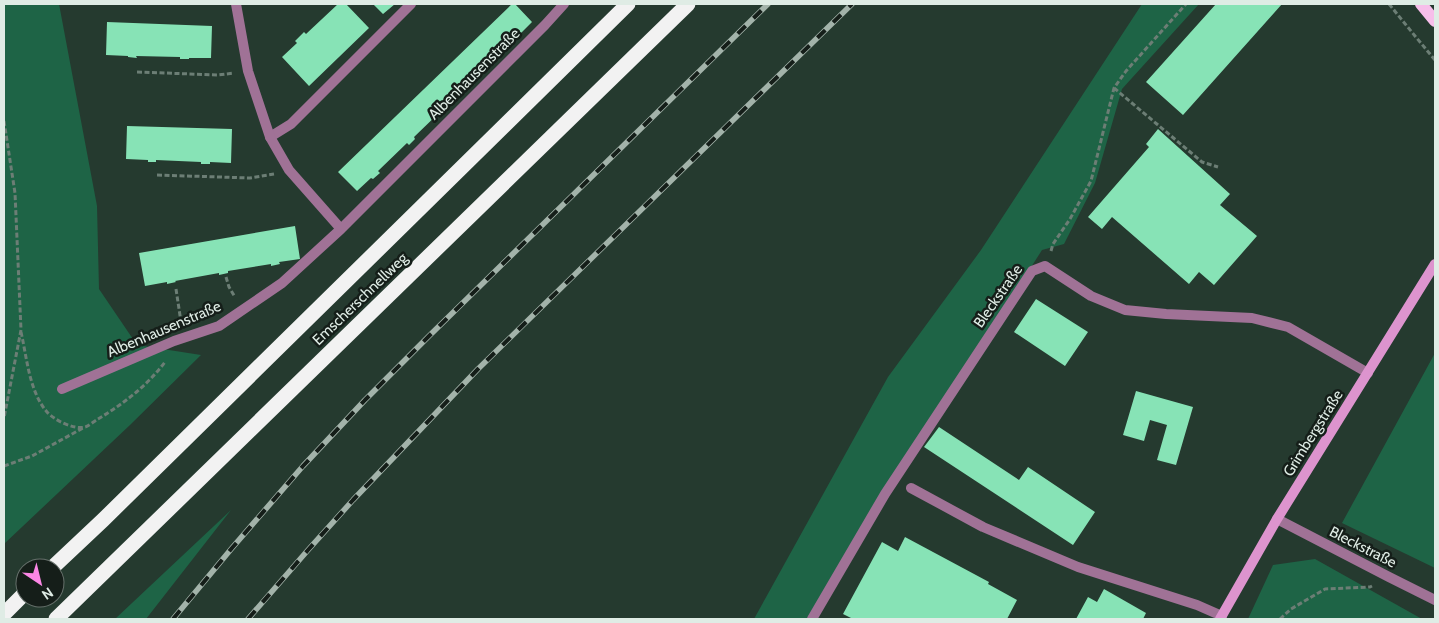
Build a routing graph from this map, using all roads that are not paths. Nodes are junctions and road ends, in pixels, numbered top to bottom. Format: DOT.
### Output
graph roads {
  1 [pos="236,4"];
  2 [pos="411,4"];
  3 [pos="564,4"];
  4 [pos="628,4"];
  5 [pos="688,4"];
  6 [pos="1420,4"];
  7 [pos="1435,21"];
  8 [pos="270,137"];
  9 [pos="341,229"];
  10 [pos="1435,264"];
  11 [pos="1368,373"];
  12 [pos="62,389"];
  13 [pos="910,488"];
  14 [pos="1278,519"];
  15 [pos="63,558"];
  16 [pos="1435,600"];
  17 [pos="15,603"];
  18 [pos="4,614"];
  19 [pos="1221,618"];
  20 [pos="56,619"];
  21 [pos="812,619"];
  1 -- 8 [label="street"];
  2 -- 8 [label="street"];
  3 -- 9 [label="street, Albenhausenstraße"];
  4 -- 15 [label="highway, Emscherschnellweg"];
  5 -- 20 [label="highway, Emscherschnellweg"];
  6 -- 7 [label="main road"];
  8 -- 9 [label="street"];
  9 -- 12 [label="street, Albenhausenstraße"];
  10 -- 11 [label="street, Grimbergstraße"];
  11 -- 14 [label="street, Grimbergstraße"];
  11 -- 21 [label="street, Bleckstraße"];
  13 -- 19 [label="street"];
  14 -- 16 [label="street, Bleckstraße"];
  14 -- 19 [label="street, Grimbergstraße"];
  17 -- 18 [label="highway"];
}
